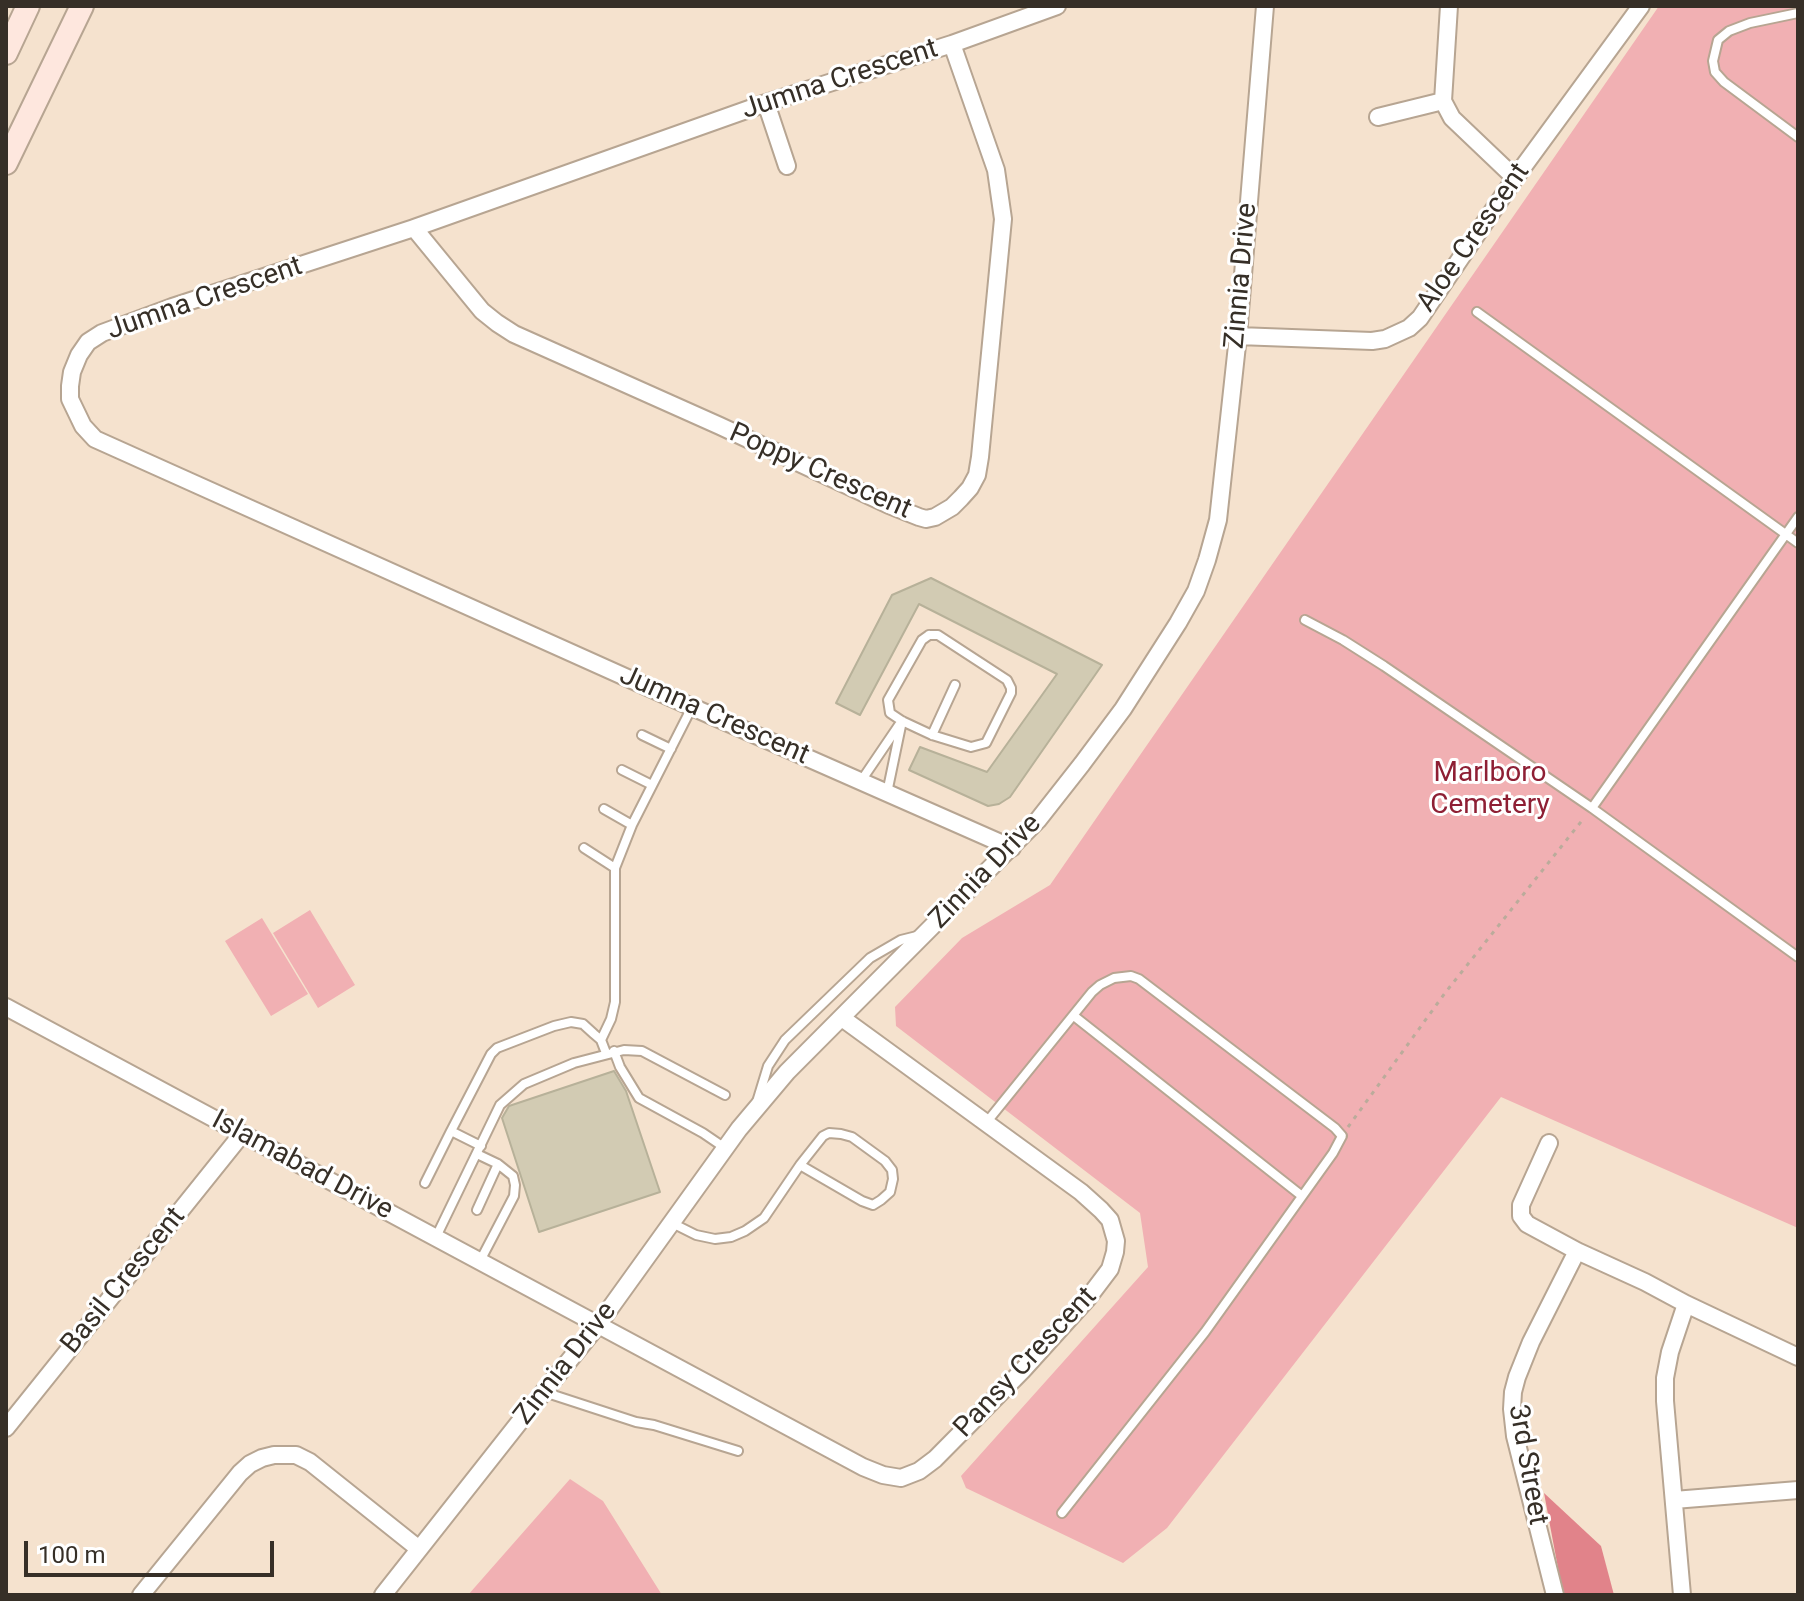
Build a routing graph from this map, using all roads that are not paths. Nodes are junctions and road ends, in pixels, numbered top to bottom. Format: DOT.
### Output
graph roads {
  1 [pos="28,6"];
  2 [pos="82,6"];
  3 [pos="1057,6"];
  4 [pos="1265,6"];
  5 [pos="1449,6"];
  6 [pos="1641,6"];
  7 [pos="1798,13"];
  8 [pos="952,44"];
  9 [pos="6,53"];
  10 [pos="1443,101"];
  11 [pos="766,103"];
  12 [pos="1378,117"];
  13 [pos="1798,137"];
  14 [pos="6,163"];
  15 [pos="787,166"];
  16 [pos="1515,178"];
  17 [pos="414,228"];
  18 [pos="1477,312"];
  19 [pos="1238,336"];
  20 [pos="1798,517"];
  21 [pos="1786,534"];
  22 [pos="1798,543"];
  23 [pos="1305,620"];
  24 [pos="955,685"];
  25 [pos="692,707"];
  26 [pos="902,721"];
  27 [pos="642,735"];
  28 [pos="932,735"];
  29 [pos="671,749"];
  30 [pos="622,770"];
  31 [pos="861,781"];
  32 [pos="652,785"];
  33 [pos="887,793"];
  34 [pos="1592,808"];
  35 [pos="604,809"];
  36 [pos="632,825"];
  37 [pos="584,848"];
  38 [pos="1012,848"];
  39 [pos="615,868"];
  40 [pos="926,934"];
  41 [pos="1798,957"];
  42 [pos="6,1007"];
  43 [pos="1074,1016"];
  44 [pos="842,1018"];
  45 [pos="601,1040"];
  46 [pos="610,1052"];
  47 [pos="725,1095"];
  48 [pos="755,1110"];
  49 [pos="986,1123"];
  50 [pos="451,1131"];
  51 [pos="242,1134"];
  52 [pos="1549,1143"];
  53 [pos="725,1148"];
  54 [pos="479,1150"];
  55 [pos="498,1164"];
  56 [pos="800,1165"];
  57 [pos="425,1183"];
  58 [pos="1302,1196"];
  59 [pos="477,1210"];
  60 [pos="672,1223"];
  61 [pos="435,1238"];
  62 [pos="1577,1251"];
  63 [pos="479,1261"];
  64 [pos="1686,1304"];
  65 [pos="598,1325"];
  66 [pos="1798,1357"];
  67 [pos="543,1392"];
  68 [pos="6,1428"];
  69 [pos="738,1451"];
  70 [pos="1798,1490"];
  71 [pos="1674,1500"];
  72 [pos="1062,1513"];
  73 [pos="419,1549"];
  74 [pos="141,1595"];
  75 [pos="383,1595"];
  76 [pos="1555,1595"];
  77 [pos="1682,1595"];
  1 -- 9 [label="main road"];
  2 -- 14 [label="main road"];
  3 -- 8 [label="street, Jumna Crescent"];
  4 -- 19 [label="street, Zinnia Drive"];
  5 -- 10 [label="street"];
  6 -- 16 [label="street, Aloe Crescent"];
  7 -- 13 [label="lane"];
  8 -- 11 [label="street, Jumna Crescent"];
  8 -- 17 [label="street, Poppy Crescent"];
  10 -- 12 [label="street"];
  10 -- 16 [label="street"];
  11 -- 15 [label="street"];
  11 -- 17 [label="street, Jumna Crescent"];
  16 -- 19 [label="street, Aloe Crescent"];
  17 -- 25 [label="street, Jumna Crescent"];
  18 -- 21 [label="lane"];
  19 -- 38 [label="street, Zinnia Drive"];
  20 -- 21 [label="lane"];
  21 -- 22 [label="lane"];
  21 -- 34 [label="lane"];
  23 -- 34 [label="lane"];
  24 -- 28 [label="lane"];
  25 -- 29 [label="lane"];
  25 -- 31 [label="street, Jumna Crescent"];
  26 -- 28 [label="lane"];
  26 -- 28 [label="lane"];
  26 -- 31 [label="lane"];
  26 -- 33 [label="lane"];
  27 -- 29 [label="lane"];
  29 -- 32 [label="lane"];
  30 -- 32 [label="lane"];
  31 -- 33 [label="street, Jumna Crescent"];
  32 -- 36 [label="lane"];
  33 -- 38 [label="street, Jumna Crescent"];
  34 -- 41 [label="lane"];
  35 -- 36 [label="lane"];
  36 -- 39 [label="lane"];
  37 -- 39 [label="lane"];
  38 -- 40 [label="street, Zinnia Drive"];
  39 -- 45 [label="lane"];
  40 -- 44 [label="street, Zinnia Drive"];
  40 -- 48 [label="lane"];
  42 -- 51 [label="street, Islamabad Drive"];
  43 -- 49 [label="lane"];
  43 -- 58 [label="lane"];
  43 -- 58 [label="lane"];
  44 -- 48 [label="street, Zinnia Drive"];
  44 -- 49 [label="street, Pansy Crescent"];
  45 -- 46 [label="lane"];
  45 -- 50 [label="lane"];
  46 -- 47 [label="lane"];
  46 -- 53 [label="lane"];
  46 -- 54 [label="lane"];
  48 -- 53 [label="street, Zinnia Drive"];
  49 -- 65 [label="street, Pansy Crescent"];
  50 -- 54 [label="lane"];
  50 -- 57 [label="lane"];
  51 -- 61 [label="street, Islamabad Drive"];
  51 -- 68 [label="street, Basil Crescent"];
  52 -- 62 [label="street"];
  53 -- 60 [label="street, Zinnia Drive"];
  54 -- 55 [label="lane"];
  54 -- 61 [label="lane"];
  55 -- 59 [label="lane"];
  55 -- 63 [label="lane"];
  56 -- 56 [label="lane"];
  56 -- 60 [label="lane"];
  58 -- 72 [label="lane"];
  60 -- 65 [label="street, Zinnia Drive"];
  61 -- 63 [label="street, Islamabad Drive"];
  62 -- 64 [label="street"];
  62 -- 76 [label="street, 3rd Street"];
  63 -- 65 [label="street, Islamabad Drive"];
  64 -- 66 [label="street"];
  64 -- 71 [label="street"];
  65 -- 67 [label="street, Zinnia Drive"];
  67 -- 69 [label="lane"];
  67 -- 73 [label="street, Zinnia Drive"];
  70 -- 71 [label="street"];
  71 -- 77 [label="street"];
  73 -- 74 [label="street"];
  73 -- 75 [label="street, Zinnia Drive"];
}
